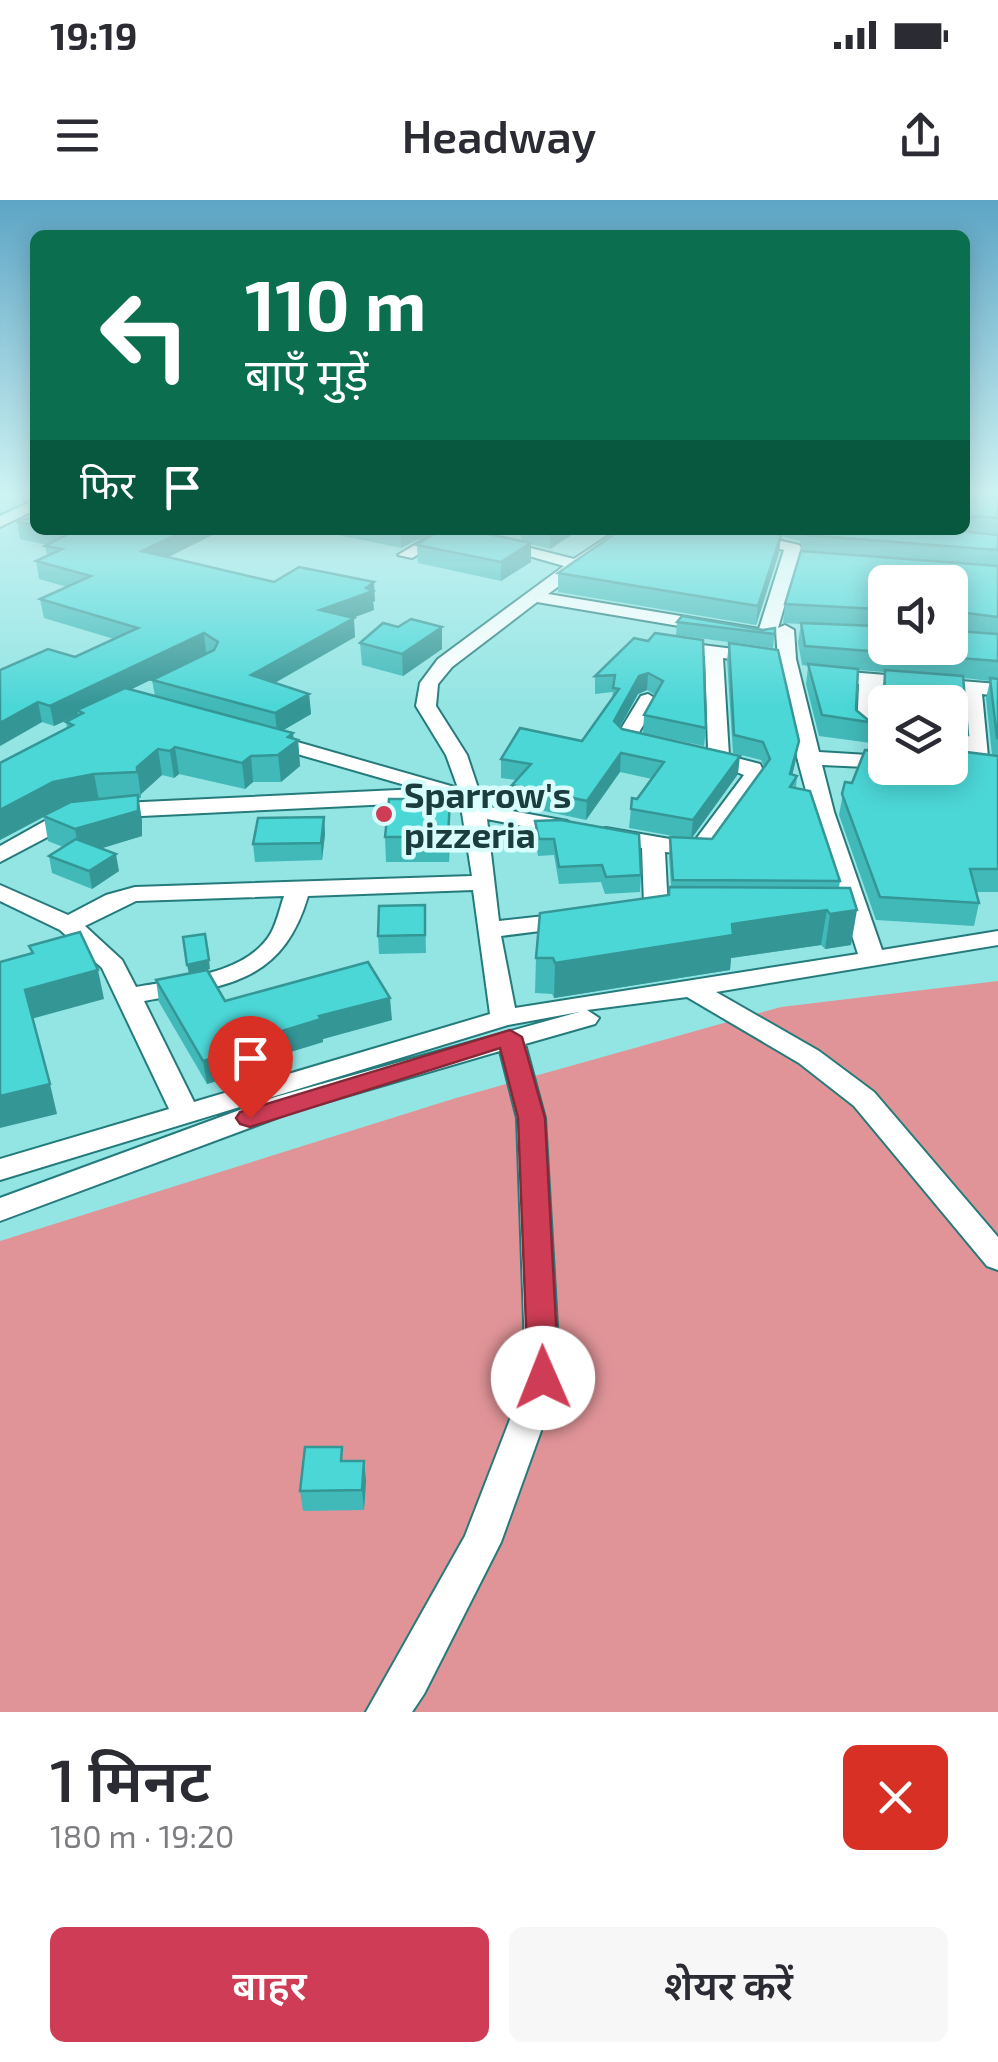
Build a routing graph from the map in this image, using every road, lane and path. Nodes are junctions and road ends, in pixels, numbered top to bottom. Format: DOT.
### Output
graph roads {
  1 [pos="577,564"];
  2 [pos="791,564"];
  3 [pos="535,597"];
  4 [pos="674,623"];
  5 [pos="794,631"];
  6 [pos="868,636"];
  7 [pos="714,652"];
  8 [pos="789,667"];
  9 [pos="869,679"];
  10 [pos="972,688"];
  11 [pos="998,690"];
  12 [pos="648,700"];
  13 [pos="867,732"];
  14 [pos="248,734"];
  15 [pos="812,758"];
  16 [pos="719,759"];
  17 [pos="868,761"];
  18 [pos="989,768"];
  19 [pos="450,792"];
  20 [pos="475,804"];
  21 [pos="653,845"];
  22 [pos="0,855"];
  23 [pos="485,883"];
  24 [pos="300,887"];
  25 [pos="0,892"];
  26 [pos="69,924"];
  27 [pos="489,930"];
  28 [pos="998,938"];
  29 [pos="873,961"];
  30 [pos="690,988"];
  31 [pos="128,996"];
  32 [pos="507,1028"];
  33 [pos="186,1114"];
  34 [pos="0,1170"];
  35 [pos="0,1210"];
  36 [pos="998,1258"];
  37 [pos="387,1712"];
  1 -- 3 [label="street"];
  2 -- 5 [label="street"];
  3 -- 4 [label="street"];
  3 -- 20 [label="street"];
  4 -- 5 [label="street"];
  4 -- 7 [label="street"];
  5 -- 6 [label="street"];
  5 -- 8 [label="street"];
  7 -- 8 [label="street"];
  7 -- 16 [label="street"];
  8 -- 9 [label="street"];
  8 -- 15 [label="street"];
  9 -- 10 [label="street"];
  9 -- 13 [label="street"];
  10 -- 11 [label="street"];
  10 -- 18 [label="street"];
  12 -- 16 [label="street"];
  14 -- 19 [label="street"];
  15 -- 17 [label="street"];
  15 -- 29 [label="street"];
  16 -- 21 [label="street"];
  19 -- 20 [label="street"];
  19 -- 22 [label="street"];
  20 -- 21 [label="street"];
  20 -- 23 [label="street"];
  21 -- 27 [label="street"];
  23 -- 24 [label="street"];
  23 -- 27 [label="street"];
  24 -- 26 [label="street"];
  24 -- 31 [label="street"];
  25 -- 26 [label="street"];
  26 -- 31 [label="street"];
  27 -- 32 [label="street"];
  28 -- 29 [label="street"];
  29 -- 30 [label="street"];
  30 -- 32 [label="street"];
  30 -- 36 [label="street"];
  31 -- 33 [label="street"];
  32 -- 33 [label="street"];
  32 -- 35 [label="street"];
  32 -- 37 [label="street"];
  33 -- 34 [label="street"];
}
